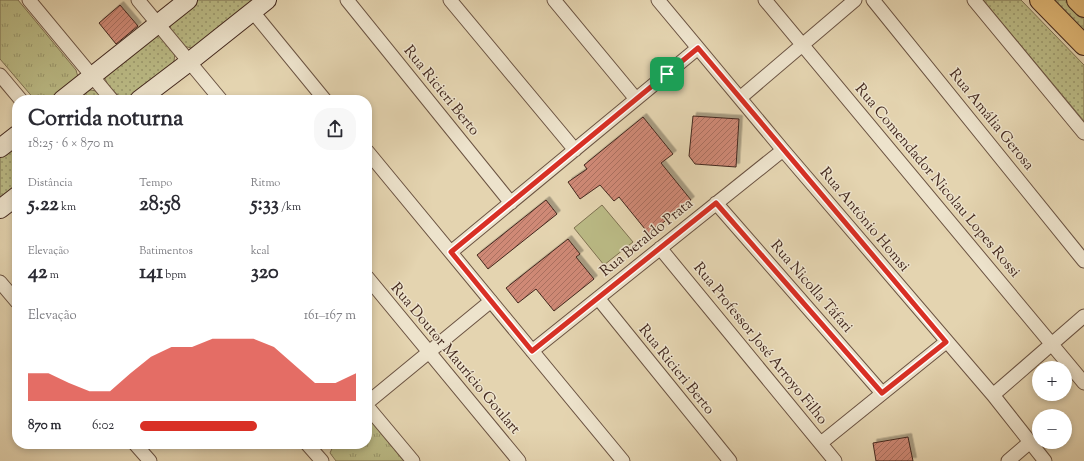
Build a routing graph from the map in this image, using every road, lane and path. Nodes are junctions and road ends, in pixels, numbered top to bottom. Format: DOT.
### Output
graph roads {
  1 [pos="29,0"];
  2 [pos="138,0"];
  3 [pos="188,0"];
  4 [pos="267,0"];
  5 [pos="347,0"];
  6 [pos="450,0"];
  7 [pos="554,0"];
  8 [pos="658,0"];
  9 [pos="765,0"];
  10 [pos="855,0"];
  11 [pos="873,0"];
  12 [pos="974,0"];
  13 [pos="1040,0"];
  14 [pos="1077,0"];
  15 [pos="1084,7"];
  16 [pos="253,12"];
  17 [pos="158,24"];
  18 [pos="803,45"];
  19 [pos="1084,45"];
  20 [pos="698,48"];
  21 [pos="189,62"];
  22 [pos="0,75"];
  23 [pos="93,76"];
  24 [pos="17,95"];
  25 [pos="68,95"];
  26 [pos="108,95"];
  27 [pos="146,95"];
  28 [pos="217,95"];
  29 [pos="321,95"];
  30 [pos="740,98"];
  31 [pos="636,99"];
  32 [pos="1084,133"];
  33 [pos="12,139"];
  34 [pos="0,148"];
  35 [pos="574,150"];
  36 [pos="783,150"];
  37 [pos="372,157"];
  38 [pos="12,200"];
  39 [pos="511,202"];
  40 [pos="716,203"];
  41 [pos="0,209"];
  42 [pos="660,248"];
  43 [pos="451,252"];
  44 [pos="1084,261"];
  45 [pos="0,282"];
  46 [pos="372,283"];
  47 [pos="12,296"];
  48 [pos="598,298"];
  49 [pos="491,301"];
  50 [pos="1084,316"];
  51 [pos="946,342"];
  52 [pos="1052,344"];
  53 [pos="532,351"];
  54 [pos="430,353"];
  55 [pos="1084,383"];
  56 [pos="882,393"];
  57 [pos="993,395"];
  58 [pos="372,399"];
  59 [pos="372,412"];
  60 [pos="1030,442"];
  61 [pos="820,444"];
  62 [pos="139,449"];
  63 [pos="150,461"];
  64 [pos="413,461"];
  65 [pos="519,461"];
  66 [pos="622,461"];
  67 [pos="730,461"];
  68 [pos="835,461"];
  69 [pos="1008,461"];
  70 [pos="1045,461"];
  1 -- 23 [label="street"];
  2 -- 17 [label="street"];
  3 -- 17 [label="street"];
  4 -- 16 [label="street"];
  5 -- 39 [label="street, Rua Ricieri Berto"];
  6 -- 35 [label="street"];
  7 -- 31 [label="street"];
  8 -- 20 [label="street, Rua Antônio Homsi"];
  9 -- 18 [label="street, Rua Comendador Nicolau Lopes Rossi"];
  10 -- 18 [label="street"];
  11 -- 44 [label="street, Rua Amália Gerosa"];
  12 -- 32 [label="street"];
  13 -- 19 [label="main road"];
  14 -- 15 [label="main road"];
  16 -- 21 [label="street"];
  16 -- 29 [label="street"];
  17 -- 21 [label="street"];
  17 -- 23 [label="street"];
  18 -- 30 [label="street"];
  18 -- 52 [label="street, Rua Comendador Nicolau Lopes Rossi"];
  20 -- 30 [label="street, Rua Antônio Homsi"];
  20 -- 31 [label="street"];
  21 -- 27 [label="street"];
  21 -- 28 [label="street"];
  22 -- 24 [label="street"];
  23 -- 25 [label="street"];
  23 -- 26 [label="street"];
  30 -- 36 [label="street, Rua Antônio Homsi"];
  31 -- 35 [label="street"];
  33 -- 34 [label="street"];
  35 -- 39 [label="street"];
  36 -- 40 [label="street, Rua Beraldo Prata"];
  36 -- 51 [label="street, Rua Antônio Homsi"];
  37 -- 43 [label="street"];
  38 -- 41 [label="street"];
  39 -- 43 [label="street"];
  40 -- 42 [label="street, Rua Beraldo Prata"];
  40 -- 56 [label="street, Rua Nicolla Táfari"];
  42 -- 48 [label="street, Rua Beraldo Prata"];
  42 -- 61 [label="street, Rua Professor José Arroyo Filho"];
  43 -- 49 [label="street"];
  45 -- 47 [label="street"];
  46 -- 54 [label="street, Rua Doutor Maurício Goulart"];
  48 -- 53 [label="street, Rua Beraldo Prata"];
  48 -- 67 [label="street, Rua Ricieri Berto"];
  49 -- 53 [label="street"];
  49 -- 54 [label="street"];
  50 -- 52 [label="street"];
  51 -- 56 [label="street"];
  51 -- 57 [label="street, Rua Antônio Homsi"];
  52 -- 55 [label="street, Rua Comendador Nicolau Lopes Rossi"];
  52 -- 57 [label="street"];
  53 -- 66 [label="street"];
  54 -- 58 [label="street"];
  54 -- 65 [label="street, Rua Doutor Maurício Goulart"];
  56 -- 61 [label="street"];
  57 -- 60 [label="street, Rua Antônio Homsi"];
  59 -- 64 [label="street"];
  60 -- 69 [label="street"];
  60 -- 70 [label="street, Rua Antônio Homsi"];
  61 -- 68 [label="street, Rua Professor José Arroyo Filho"];
  62 -- 63 [label="street"];
}
